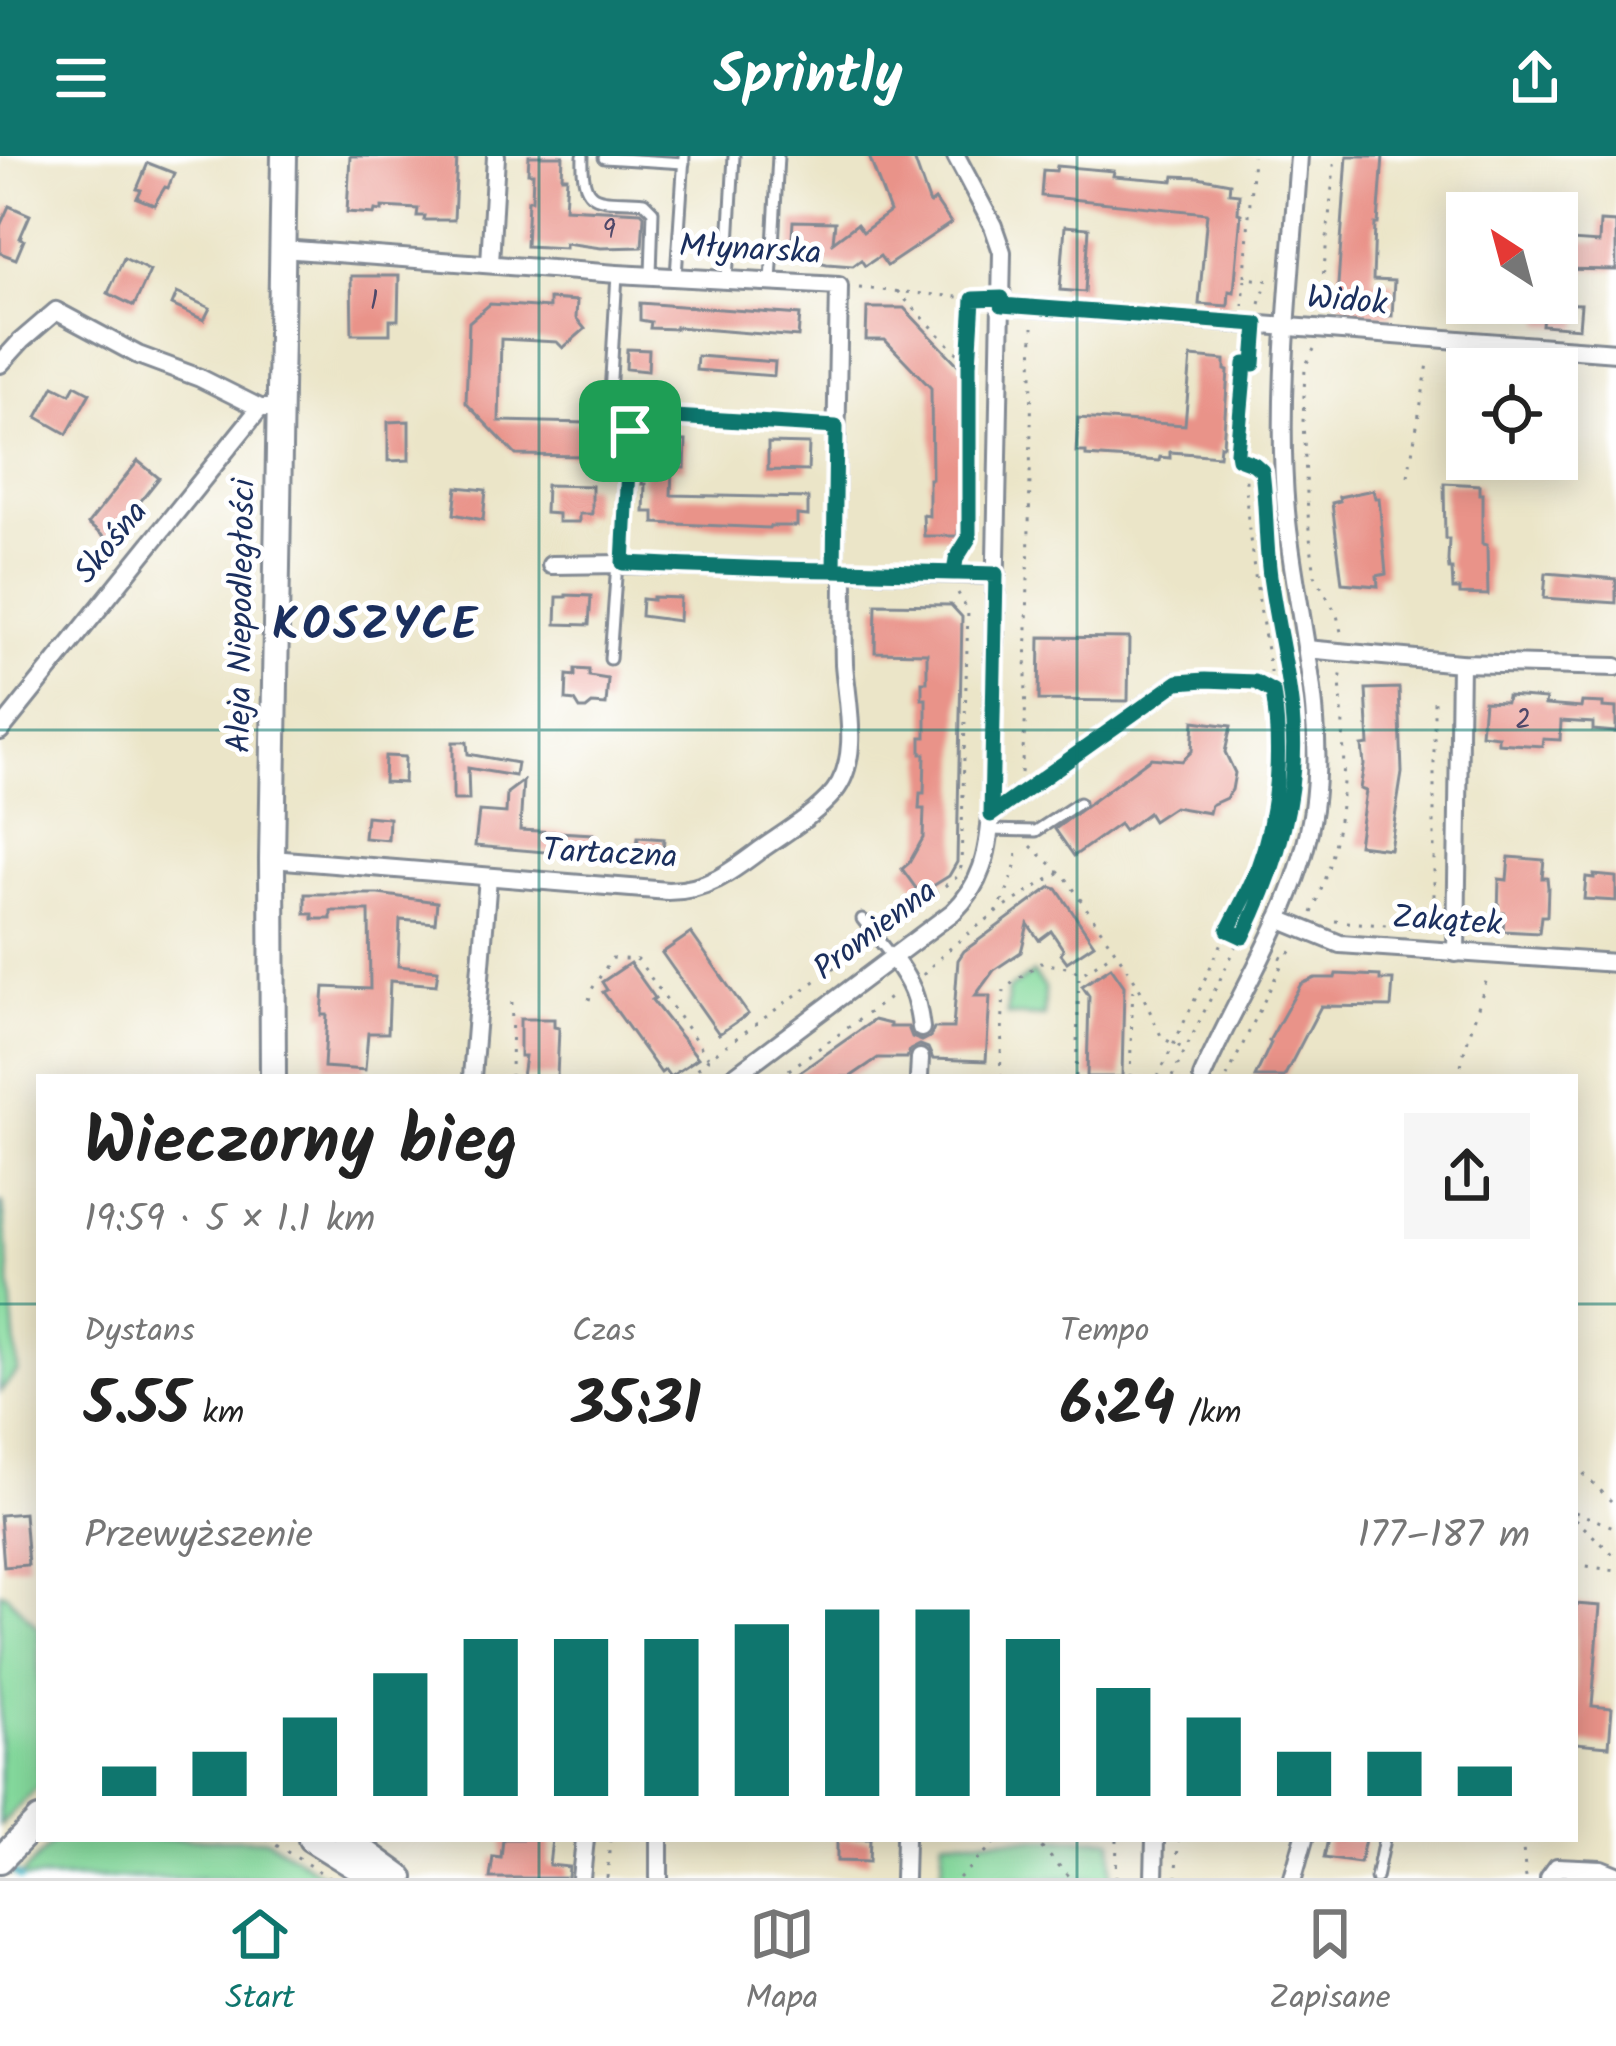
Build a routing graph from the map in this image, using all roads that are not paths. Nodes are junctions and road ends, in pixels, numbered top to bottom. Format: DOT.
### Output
graph roads {
  1 [pos="284,156"];
  2 [pos="496,156"];
  3 [pos="583,156"];
  4 [pos="734,156"];
  5 [pos="778,156"];
  6 [pos="956,156"];
  7 [pos="1299,156"];
  8 [pos="604,158"];
  9 [pos="684,160"];
  10 [pos="283,249"];
  11 [pos="490,263"];
  12 [pos="617,274"];
  13 [pos="651,276"];
  14 [pos="676,277"];
  15 [pos="727,280"];
  16 [pos="771,282"];
  17 [pos="1002,302"];
  18 [pos="1288,327"];
  19 [pos="1616,352"];
  20 [pos="0,364"];
  21 [pos="269,408"];
  22 [pos="836,427"];
  23 [pos="630,431"];
  24 [pos="620,563"];
  25 [pos="551,565"];
  26 [pos="839,570"];
  27 [pos="996,574"];
  28 [pos="1306,649"];
  29 [pos="610,659"];
  30 [pos="1460,663"];
  31 [pos="1616,667"];
  32 [pos="1178,682"];
  33 [pos="0,731"];
  34 [pos="1079,803"];
  35 [pos="991,823"];
  36 [pos="272,859"];
  37 [pos="488,877"];
  38 [pos="862,919"];
  39 [pos="1279,919"];
  40 [pos="1456,953"];
  41 [pos="893,958"];
  42 [pos="1616,962"];
  43 [pos="921,1028"];
  44 [pos="273,1074"];
  45 [pos="472,1074"];
  46 [pos="737,1074"];
  47 [pos="1203,1074"];
  48 [pos="36,1823"];
  49 [pos="315,1842"];
  50 [pos="351,1842"];
  51 [pos="585,1842"];
  52 [pos="659,1842"];
  53 [pos="905,1842"];
  54 [pos="1155,1842"];
  55 [pos="1383,1842"];
  56 [pos="1303,1843"];
  57 [pos="4,1856"];
  58 [pos="1616,1875"];
  59 [pos="374,1878"];
  60 [pos="400,1878"];
  61 [pos="581,1878"];
  62 [pos="658,1878"];
  63 [pos="904,1878"];
  64 [pos="1154,1878"];
  65 [pos="1293,1878"];
  66 [pos="1376,1878"];
  67 [pos="1549,1878"];
  1 -- 10 [label="street, Aleja Niepodległości"];
  2 -- 11 [label="street"];
  3 -- 13 [label="lane"];
  4 -- 15 [label="lane"];
  5 -- 16 [label="lane"];
  6 -- 17 [label="street, Promienna"];
  7 -- 18 [label="street"];
  8 -- 9 [label="lane"];
  9 -- 14 [label="lane"];
  10 -- 11 [label="street, Młynarska"];
  10 -- 21 [label="street, Aleja Niepodległości"];
  11 -- 12 [label="street, Młynarska"];
  12 -- 13 [label="street, Młynarska"];
  12 -- 23 [label="lane"];
  13 -- 14 [label="street, Młynarska"];
  14 -- 15 [label="street, Młynarska"];
  15 -- 16 [label="street, Młynarska"];
  16 -- 22 [label="street, Młynarska"];
  17 -- 18 [label="street, Widok"];
  17 -- 27 [label="street, Promienna"];
  18 -- 19 [label="street, Widok"];
  18 -- 28 [label="street"];
  20 -- 21 [label="street"];
  21 -- 33 [label="street, Skośna"];
  21 -- 36 [label="street, Aleja Niepodległości"];
  22 -- 23 [label="lane"];
  22 -- 26 [label="street, Młynarska"];
  23 -- 24 [label="lane"];
  24 -- 25 [label="street"];
  24 -- 26 [label="street"];
  24 -- 29 [label="lane"];
  26 -- 27 [label="street"];
  26 -- 37 [label="street, Tartaczna"];
  27 -- 35 [label="street, Promienna"];
  28 -- 30 [label="street"];
  28 -- 39 [label="street"];
  30 -- 31 [label="street"];
  30 -- 40 [label="street"];
  32 -- 35 [label="street"];
  34 -- 35 [label="lane"];
  35 -- 41 [label="street, Promienna"];
  36 -- 37 [label="street, Tartaczna"];
  36 -- 44 [label="street, Aleja Niepodległości"];
  37 -- 45 [label="street"];
  38 -- 41 [label="lane"];
  39 -- 40 [label="street, Zakątek"];
  39 -- 47 [label="street"];
  40 -- 42 [label="street, Zakątek"];
  41 -- 43 [label="street"];
  41 -- 46 [label="street, Promienna"];
  48 -- 57 [label="street"];
  49 -- 59 [label="street"];
  50 -- 60 [label="street"];
  51 -- 61 [label="street"];
  52 -- 62 [label="street"];
  53 -- 63 [label="street"];
  54 -- 64 [label="street"];
  55 -- 66 [label="lane"];
  56 -- 65 [label="street"];
  58 -- 67 [label="street"];
}
